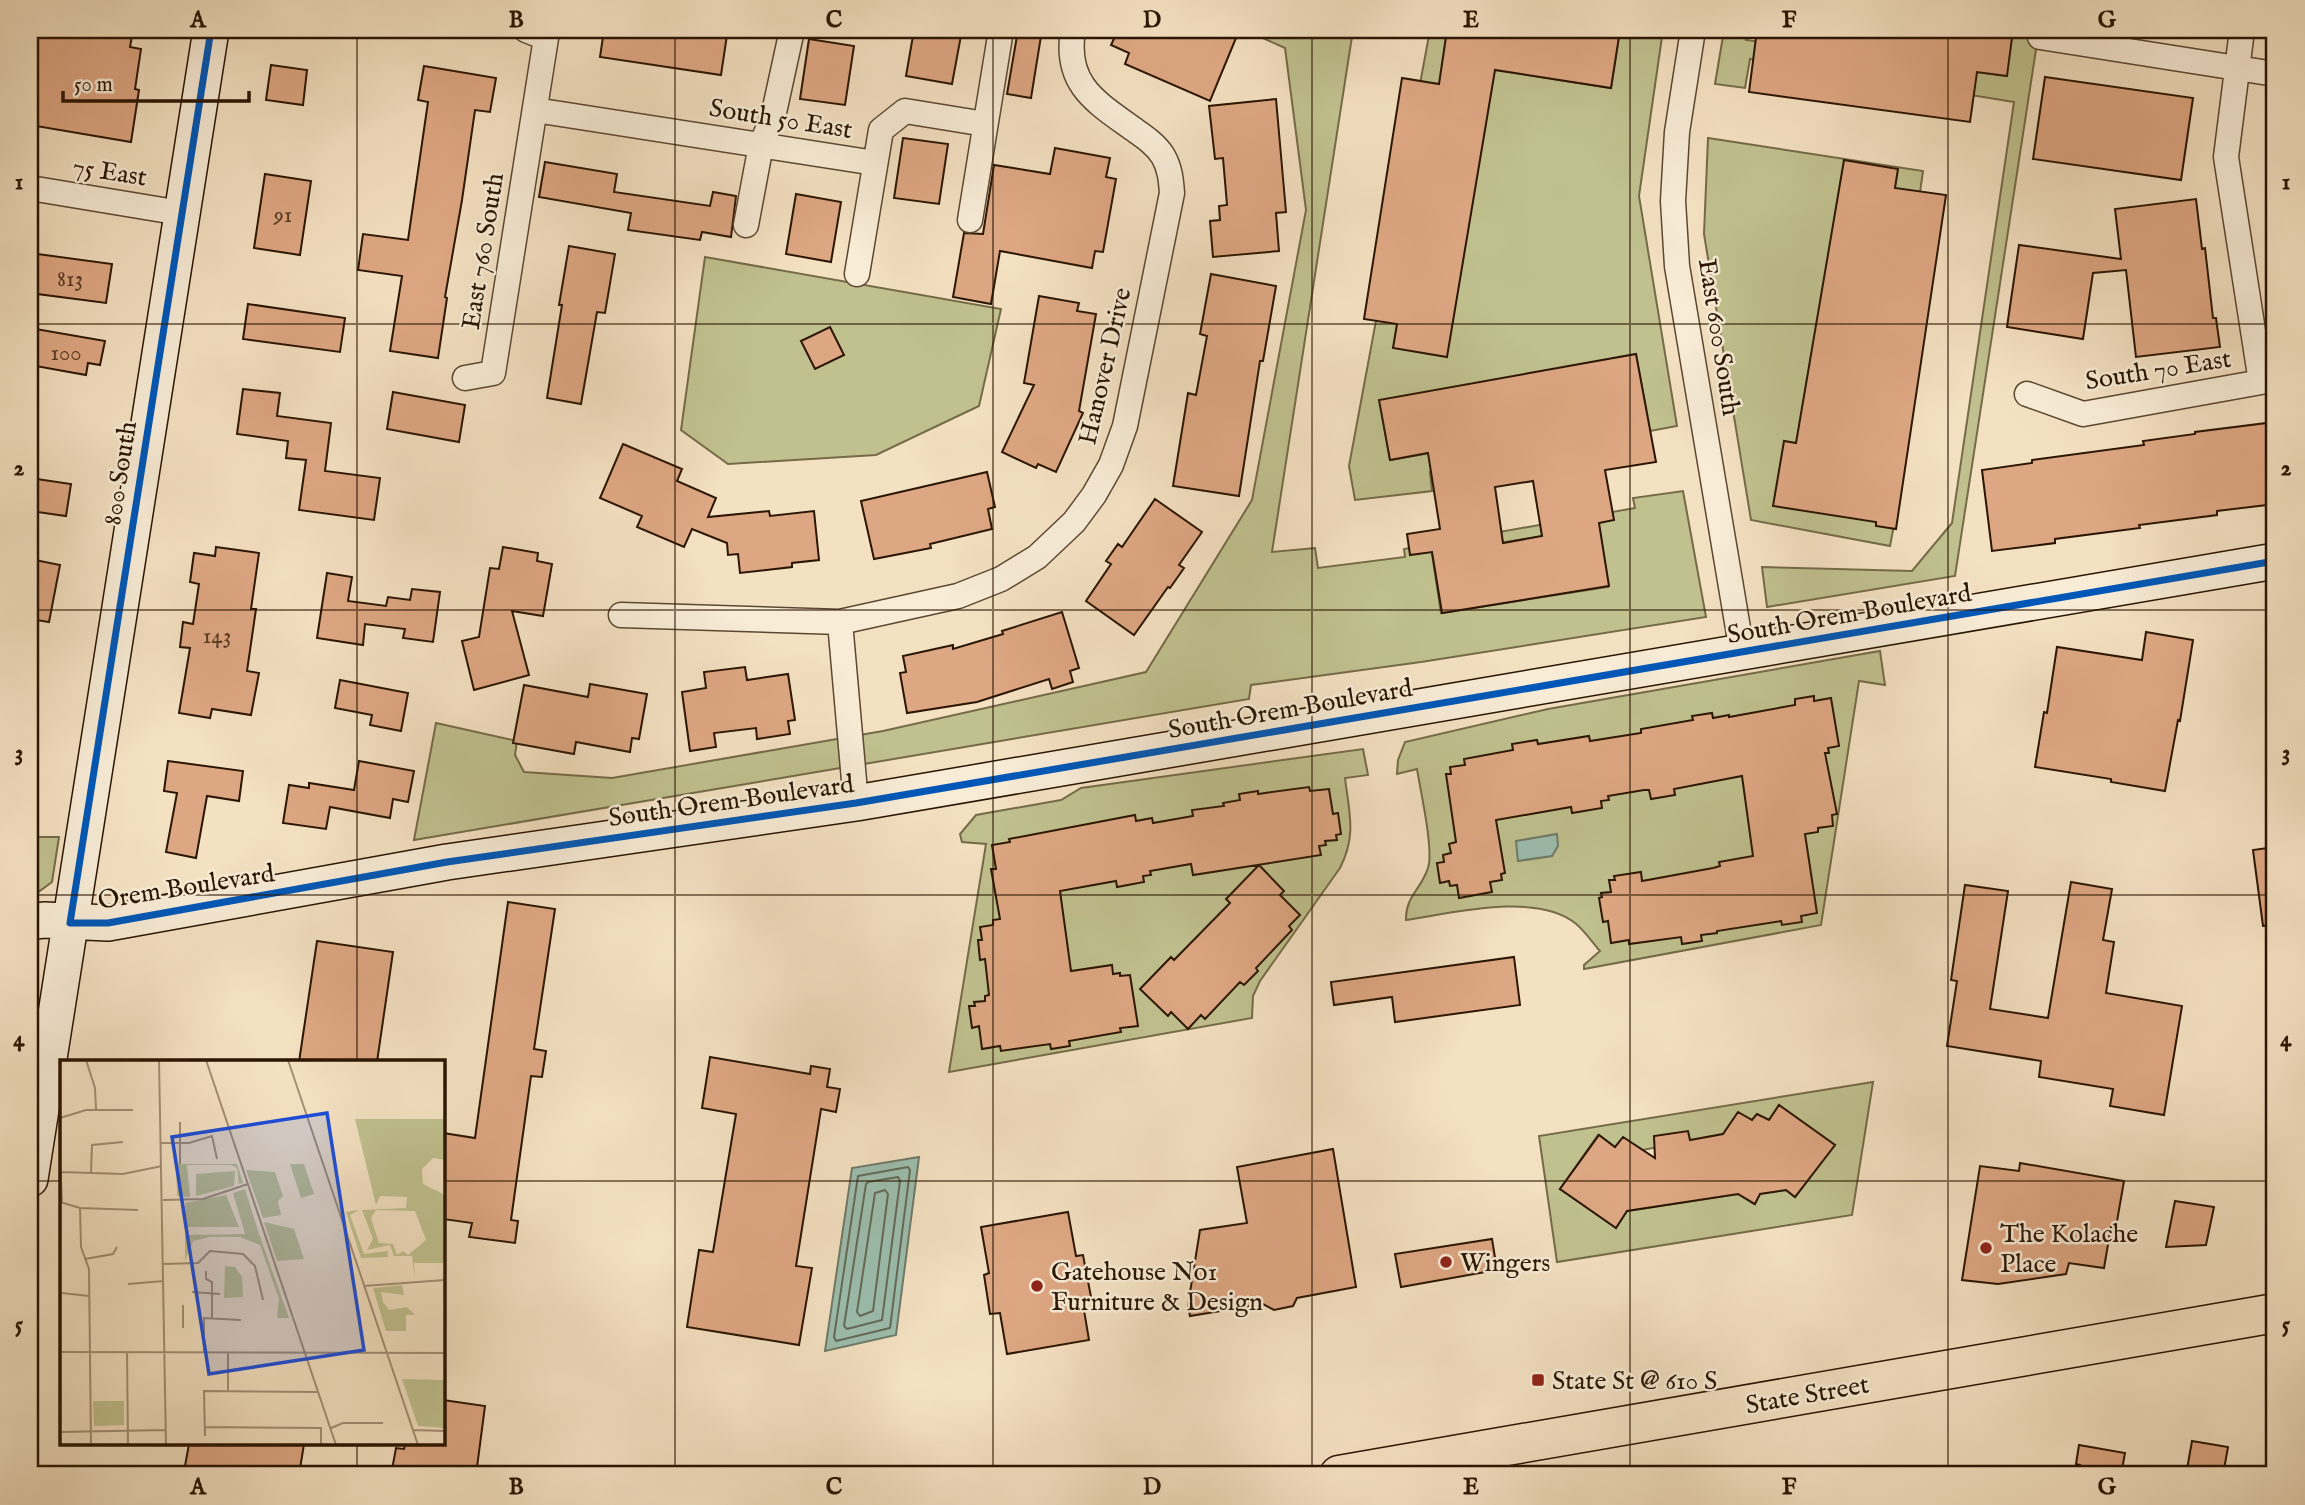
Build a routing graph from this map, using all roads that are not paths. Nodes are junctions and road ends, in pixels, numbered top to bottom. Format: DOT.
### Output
graph roads {
  1 [pos="211,30"];
  2 [pos="526,30"];
  3 [pos="792,30"];
  4 [pos="1001,30"];
  5 [pos="1073,30"];
  6 [pos="1693,30"];
  7 [pos="2242,30"];
  8 [pos="2040,37"];
  9 [pos="2236,68"];
  10 [pos="2275,74"];
  11 [pos="535,110"];
  12 [pos="985,124"];
  13 [pos="761,145"];
  14 [pos="875,163"];
  15 [pos="30,188"];
  16 [pos="181,213"];
  17 [pos="970,220"];
  18 [pos="746,225"];
  19 [pos="857,274"];
  20 [pos="465,378"];
  21 [pos="2027,394"];
  22 [pos="2275,561"];
  23 [pos="621,615"];
  24 [pos="840,622"];
  25 [pos="1742,652"];
  26 [pos="856,803"];
  27 [pos="310,886"];
  28 [pos="30,922"];
  29 [pos="70,923"];
  30 [pos="30,1179"];
  31 [pos="2275,1313"];
  32 [pos="1339,1475"];
  1 -- 16 [label="street, 800 South"];
  2 -- 11 [label="street"];
  3 -- 13 [label="street"];
  4 -- 12 [label="street"];
  5 -- 24 [label="street, Hanover Drive"];
  6 -- 25 [label="street, East 600 South"];
  7 -- 9 [label="street"];
  8 -- 9 [label="street"];
  9 -- 10 [label="street"];
  9 -- 21 [label="street, South 70 East"];
  11 -- 13 [label="street, South 50 East"];
  11 -- 20 [label="street, East 760 South"];
  12 -- 14 [label="street, South 50 East"];
  12 -- 17 [label="street"];
  13 -- 14 [label="street, South 50 East"];
  13 -- 18 [label="street"];
  14 -- 19 [label="street"];
  15 -- 16 [label="street, 75 East"];
  16 -- 29 [label="street, 800 South"];
  22 -- 25 [label="street, South Orem Boulevard"];
  23 -- 24 [label="street, Hanover Drive"];
  24 -- 26 [label="street"];
  25 -- 26 [label="street, South Orem Boulevard"];
  26 -- 27 [label="street, South Orem Boulevard"];
  27 -- 29 [label="street, Orem Boulevard"];
  28 -- 29 [label="street, Orem Boulevard"];
  29 -- 30 [label="street, 800 South"];
  31 -- 32 [label="main road, State Street"];
}
